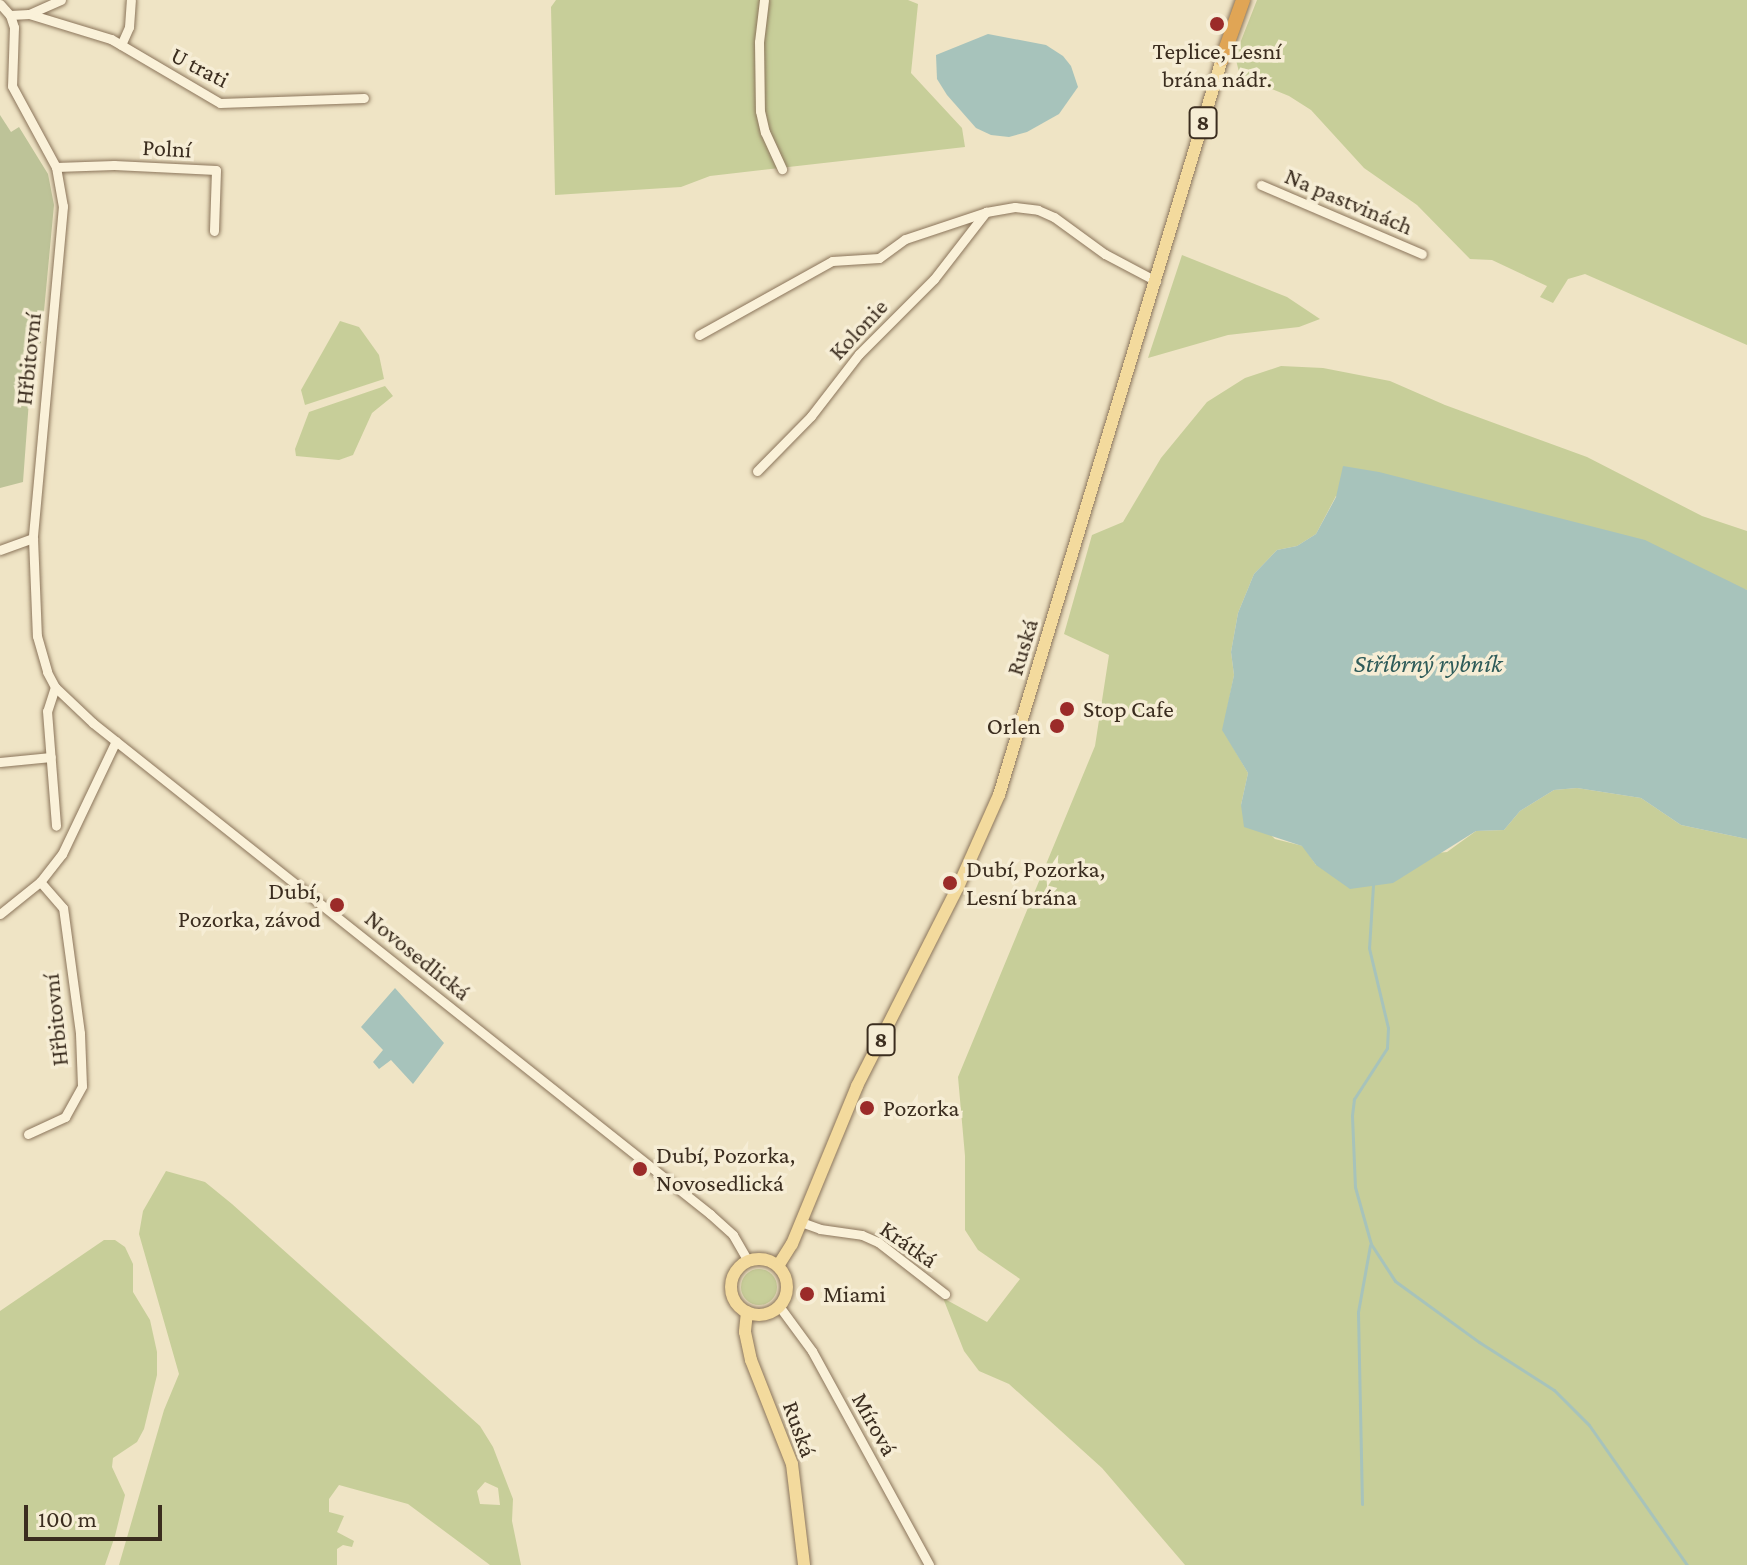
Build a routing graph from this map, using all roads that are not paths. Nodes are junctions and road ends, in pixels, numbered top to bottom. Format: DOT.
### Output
graph roads {
  1 [pos="61,0"];
  2 [pos="131,0"];
  3 [pos="764,0"];
  4 [pos="1240,0"];
  5 [pos="0,4"];
  6 [pos="29,14"];
  7 [pos="10,15"];
  8 [pos="121,45"];
  9 [pos="1222,59"];
  10 [pos="364,98"];
  11 [pos="56,167"];
  12 [pos="782,169"];
  13 [pos="1261,185"];
  14 [pos="986,212"];
  15 [pos="214,231"];
  16 [pos="1422,254"];
  17 [pos="1156,281"];
  18 [pos="699,335"];
  19 [pos="757,471"];
  20 [pos="33,538"];
  21 [pos="0,550"];
  22 [pos="55,687"];
  23 [pos="116,741"];
  24 [pos="51,757"];
  25 [pos="0,762"];
  26 [pos="56,826"];
  27 [pos="40,882"];
  28 [pos="0,914"];
  29 [pos="28,1134"];
  30 [pos="801,1222"];
  31 [pos="748,1261"];
  32 [pos="778,1266"];
  33 [pos="945,1294"];
  34 [pos="779,1306"];
  35 [pos="747,1312"];
  36 [pos="804,1565"];
  37 [pos="929,1565"];
  1 -- 6 [label="street"];
  2 -- 8 [label="street"];
  3 -- 12 [label="street"];
  4 -- 9 [label="highway, 8"];
  5 -- 7 [label="street, Hřbitovní"];
  6 -- 7 [label="street"];
  6 -- 8 [label="street, U trati"];
  7 -- 11 [label="street, Hřbitovní"];
  8 -- 10 [label="street, U trati"];
  9 -- 17 [label="main road, Ruská / 8"];
  11 -- 15 [label="street, Polní"];
  11 -- 20 [label="street, Hřbitovní"];
  13 -- 16 [label="street, Na pastvinách"];
  14 -- 17 [label="street, Kolonie"];
  14 -- 18 [label="street, Kolonie"];
  14 -- 19 [label="street, Kolonie"];
  17 -- 30 [label="main road, Ruská / 8"];
  20 -- 21 [label="street"];
  20 -- 22 [label="street, Hřbitovní"];
  22 -- 23 [label="street, Novosedlická"];
  22 -- 24 [label="street, Hřbitovní"];
  23 -- 27 [label="street"];
  23 -- 31 [label="street, Novosedlická"];
  24 -- 25 [label="street"];
  24 -- 26 [label="street, Hřbitovní"];
  27 -- 28 [label="street"];
  27 -- 29 [label="street, Hřbitovní"];
  30 -- 32 [label="main road, Ruská / 8"];
  30 -- 33 [label="street, Krátká"];
  31 -- 32 [label="main road"];
  31 -- 35 [label="main road"];
  32 -- 34 [label="main road"];
  34 -- 35 [label="main road"];
  34 -- 37 [label="street, Mírová"];
  35 -- 36 [label="main road, Ruská"];
}
